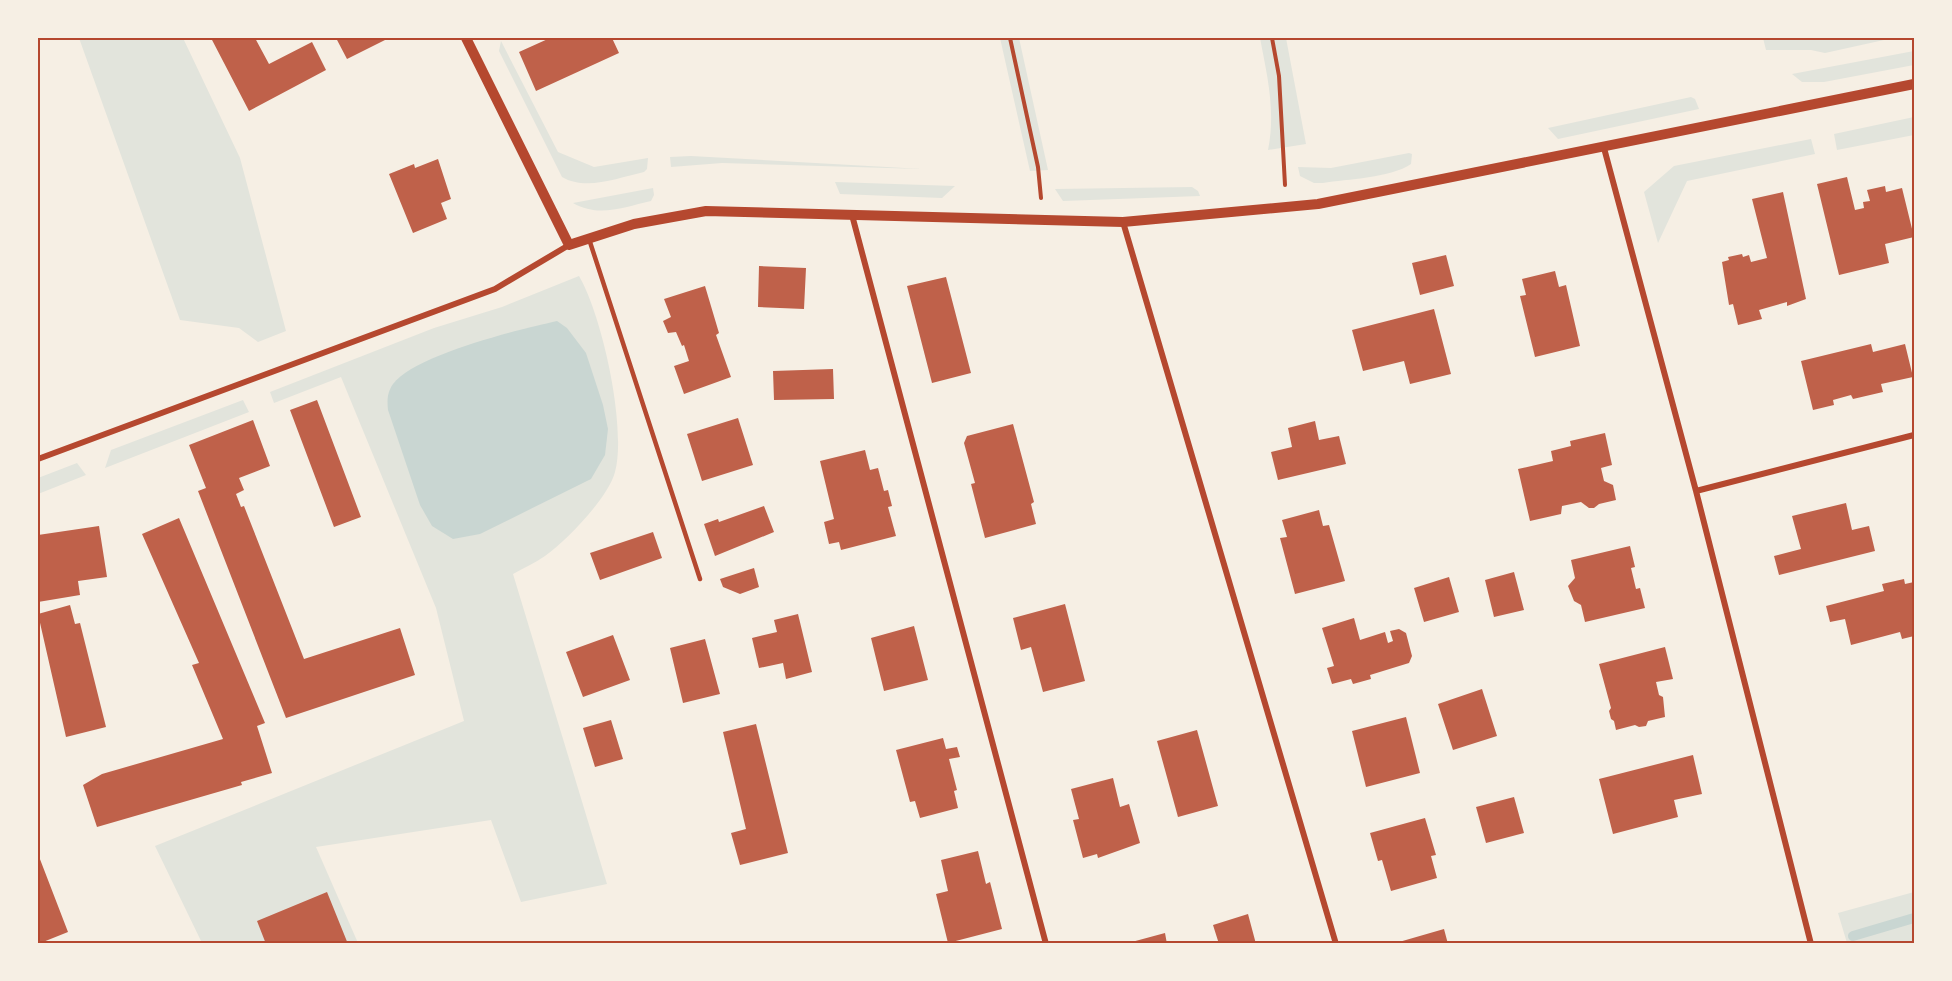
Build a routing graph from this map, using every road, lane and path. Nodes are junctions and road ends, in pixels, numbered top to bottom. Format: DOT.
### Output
graph roads {
  1 [pos="466,38"];
  2 [pos="1010,38"];
  3 [pos="1272,38"];
  4 [pos="1914,84"];
  5 [pos="1604,148"];
  6 [pos="1286,207"];
  7 [pos="852,215"];
  8 [pos="1044,220"];
  9 [pos="1123,222"];
  10 [pos="588,237"];
  11 [pos="569,245"];
  12 [pos="1914,435"];
  13 [pos="38,459"];
  14 [pos="1696,491"];
  15 [pos="700,579"];
  16 [pos="1046,944"];
  17 [pos="1336,944"];
  18 [pos="1811,944"];
  1 -- 11 [label="street"];
  2 -- 8 [label="path"];
  3 -- 6 [label="path"];
  4 -- 5 [label="street"];
  5 -- 6 [label="street"];
  5 -- 14 [label="street"];
  6 -- 9 [label="street"];
  7 -- 8 [label="street"];
  7 -- 10 [label="street"];
  7 -- 16 [label="street"];
  8 -- 9 [label="street"];
  9 -- 17 [label="street"];
  10 -- 11 [label="street"];
  10 -- 15 [label="lane"];
  11 -- 13 [label="street"];
  12 -- 14 [label="street"];
  14 -- 18 [label="street"];
}
